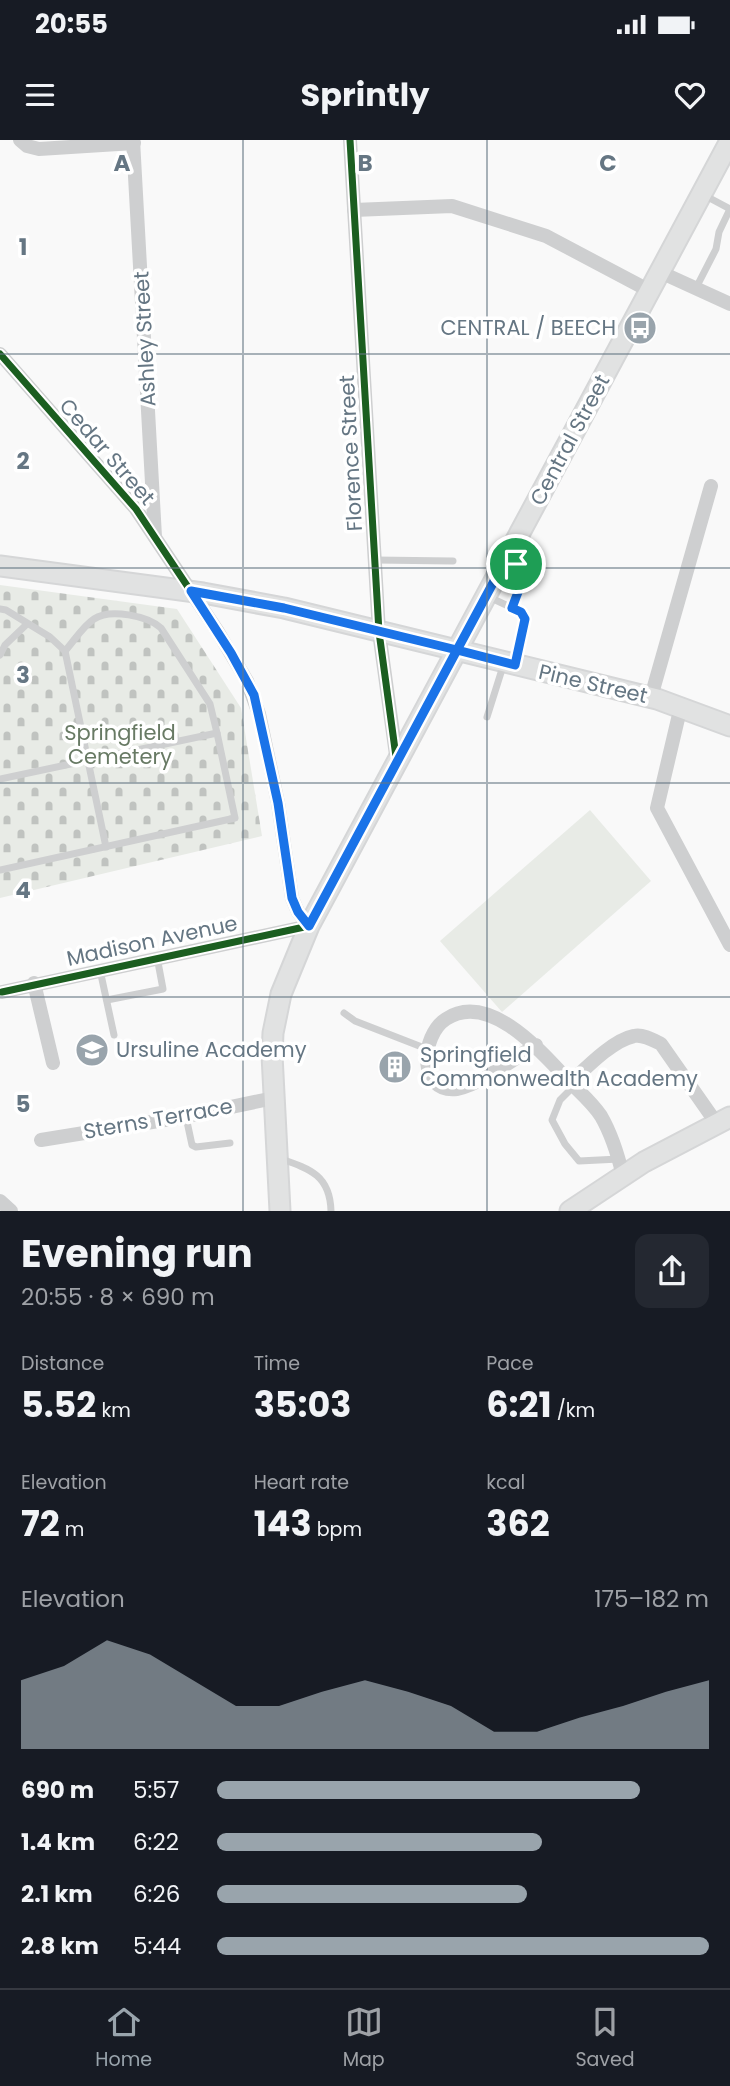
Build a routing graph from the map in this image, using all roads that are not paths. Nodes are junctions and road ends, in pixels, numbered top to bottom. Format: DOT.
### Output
graph roads {
  1 [pos="20,140"];
  2 [pos="350,140"];
  3 [pos="730,141"];
  4 [pos="133,142"];
  5 [pos="702,194"];
  6 [pos="730,209"];
  7 [pos="354,210"];
  8 [pos="660,272"];
  9 [pos="696,288"];
  10 [pos="650,290"];
  11 [pos="730,304"];
  12 [pos="0,354"];
  13 [pos="711,486"];
  14 [pos="155,538"];
  15 [pos="507,557"];
  16 [pos="375,560"];
  17 [pos="453,561"];
  18 [pos="0,566"];
  19 [pos="191,591"];
  20 [pos="486,595"];
  21 [pos="512,608"];
  22 [pos="0,609"];
  23 [pos="27,624"];
  24 [pos="379,632"];
  25 [pos="457,650"];
  26 [pos="65,651"];
  27 [pos="0,655"];
  28 [pos="510,663"];
  29 [pos="651,697"];
  30 [pos="681,706"];
  31 [pos="487,717"];
  32 [pos="730,726"];
  33 [pos="217,733"];
  34 [pos="87,761"];
  35 [pos="397,764"];
  36 [pos="0,779"];
  37 [pos="106,847"];
  38 [pos="0,870"];
  39 [pos="309,926"];
  40 [pos="730,945"];
  41 [pos="157,957"];
  42 [pos="100,970"];
  43 [pos="34,983"];
  44 [pos="2,992"];
  45 [pos="107,1000"];
  46 [pos="344,1013"];
  47 [pos="114,1035"];
  48 [pos="536,1045"];
  49 [pos="427,1049"];
  50 [pos="53,1063"];
  51 [pos="572,1084"];
  52 [pos="274,1098"];
  53 [pos="186,1116"];
  54 [pos="723,1120"];
  55 [pos="41,1140"];
  56 [pos="230,1143"];
  57 [pos="277,1158"];
  58 [pos="621,1167"];
  59 [pos="0,1200"];
  60 [pos="11,1211"];
  61 [pos="279,1211"];
  62 [pos="331,1211"];
  63 [pos="570,1211"];
  1 -- 4 [label="street"];
  2 -- 7 [label="street, Florence Street"];
  3 -- 5 [label="main road, Central Street"];
  4 -- 14 [label="street, Ashley Street"];
  5 -- 6 [label="lane"];
  5 -- 8 [label="main road, Central Street"];
  6 -- 9 [label="lane"];
  7 -- 10 [label="street"];
  7 -- 16 [label="street, Florence Street"];
  8 -- 9 [label="street"];
  8 -- 10 [label="main road, Central Street"];
  9 -- 11 [label="street"];
  10 -- 15 [label="main road, Central Street"];
  12 -- 14 [label="street, Cedar Street"];
  13 -- 29 [label="street"];
  14 -- 19 [label="street, Cedar Street"];
  15 -- 20 [label="main road, Central Street"];
  15 -- 21 [label="lane"];
  16 -- 17 [label="lane"];
  16 -- 24 [label="street, Florence Street"];
  18 -- 19 [label="main road, Pine Street"];
  19 -- 24 [label="main road, Pine Street"];
  19 -- 39 [label="street, Cedar Street"];
  20 -- 21 [label="lane"];
  20 -- 25 [label="main road, Central Street"];
  21 -- 28 [label="lane"];
  22 -- 23 [label="lane"];
  23 -- 26 [label="lane"];
  23 -- 27 [label="lane"];
  24 -- 25 [label="main road, Pine Street"];
  24 -- 35 [label="street, Florence Street"];
  25 -- 28 [label="main road, Pine Street"];
  25 -- 35 [label="main road, Central Street"];
  26 -- 33 [label="lane"];
  26 -- 34 [label="lane"];
  28 -- 29 [label="main road, Pine Street"];
  28 -- 31 [label="lane"];
  29 -- 30 [label="main road, Pine Street"];
  30 -- 32 [label="main road, Pine Street"];
  30 -- 40 [label="street"];
  33 -- 34 [label="lane"];
  33 -- 37 [label="lane"];
  34 -- 36 [label="lane"];
  34 -- 37 [label="lane"];
  35 -- 39 [label="main road, Central Street"];
  37 -- 38 [label="lane"];
  39 -- 41 [label="street, Madison Avenue"];
  39 -- 52 [label="main road, Central Street"];
  41 -- 42 [label="street, Madison Avenue"];
  41 -- 45 [label="lane"];
  42 -- 43 [label="street, Madison Avenue"];
  42 -- 45 [label="lane"];
  43 -- 44 [label="street, Madison Avenue"];
  43 -- 50 [label="street"];
  45 -- 47 [label="lane"];
  46 -- 49 [label="lane"];
  48 -- 49 [label="street"];
  48 -- 49 [label="street"];
  48 -- 51 [label="street"];
  51 -- 54 [label="street"];
  51 -- 58 [label="street"];
  51 -- 58 [label="lane"];
  52 -- 53 [label="street, Sterns Terrace"];
  52 -- 57 [label="main road, Central Street"];
  53 -- 55 [label="street, Sterns Terrace"];
  53 -- 56 [label="lane"];
  54 -- 58 [label="main road"];
  57 -- 61 [label="main road, Central Street"];
  57 -- 62 [label="lane"];
  58 -- 63 [label="main road"];
  59 -- 60 [label="street"];
}
